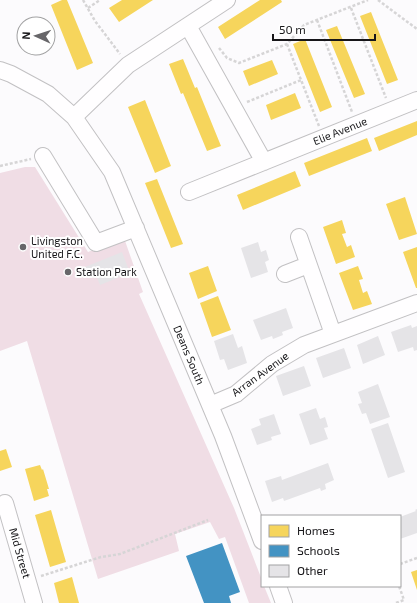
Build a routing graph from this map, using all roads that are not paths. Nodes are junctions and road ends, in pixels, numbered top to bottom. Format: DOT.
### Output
graph roads {
  1 [pos="227,0"];
  2 [pos="188,26"];
  3 [pos="0,70"];
  4 [pos="417,100"];
  5 [pos="74,117"];
  6 [pos="43,156"];
  7 [pos="264,162"];
  8 [pos="189,192"];
  9 [pos="136,228"];
  10 [pos="298,237"];
  11 [pos="308,265"];
  12 [pos="285,274"];
  13 [pos="417,303"];
  14 [pos="333,334"];
  15 [pos="210,405"];
  16 [pos="5,503"];
  17 [pos="261,538"];
  18 [pos="278,587"];
  19 [pos="34,603"];
  20 [pos="284,603"];
  1 -- 2 [label="street"];
  2 -- 5 [label="street"];
  2 -- 7 [label="street"];
  3 -- 5 [label="street, Deans South"];
  4 -- 7 [label="street, Elie Avenue"];
  5 -- 9 [label="street, Deans South"];
  6 -- 9 [label="street"];
  7 -- 8 [label="street, Elie Avenue"];
  9 -- 15 [label="street, Deans South"];
  10 -- 11 [label="street"];
  11 -- 12 [label="street"];
  11 -- 14 [label="street"];
  13 -- 14 [label="street, Arran Avenue"];
  14 -- 15 [label="street, Arran Avenue"];
  15 -- 17 [label="street, Deans South"];
  16 -- 19 [label="street, Mid Street"];
  18 -- 20 [label="street"];
}
